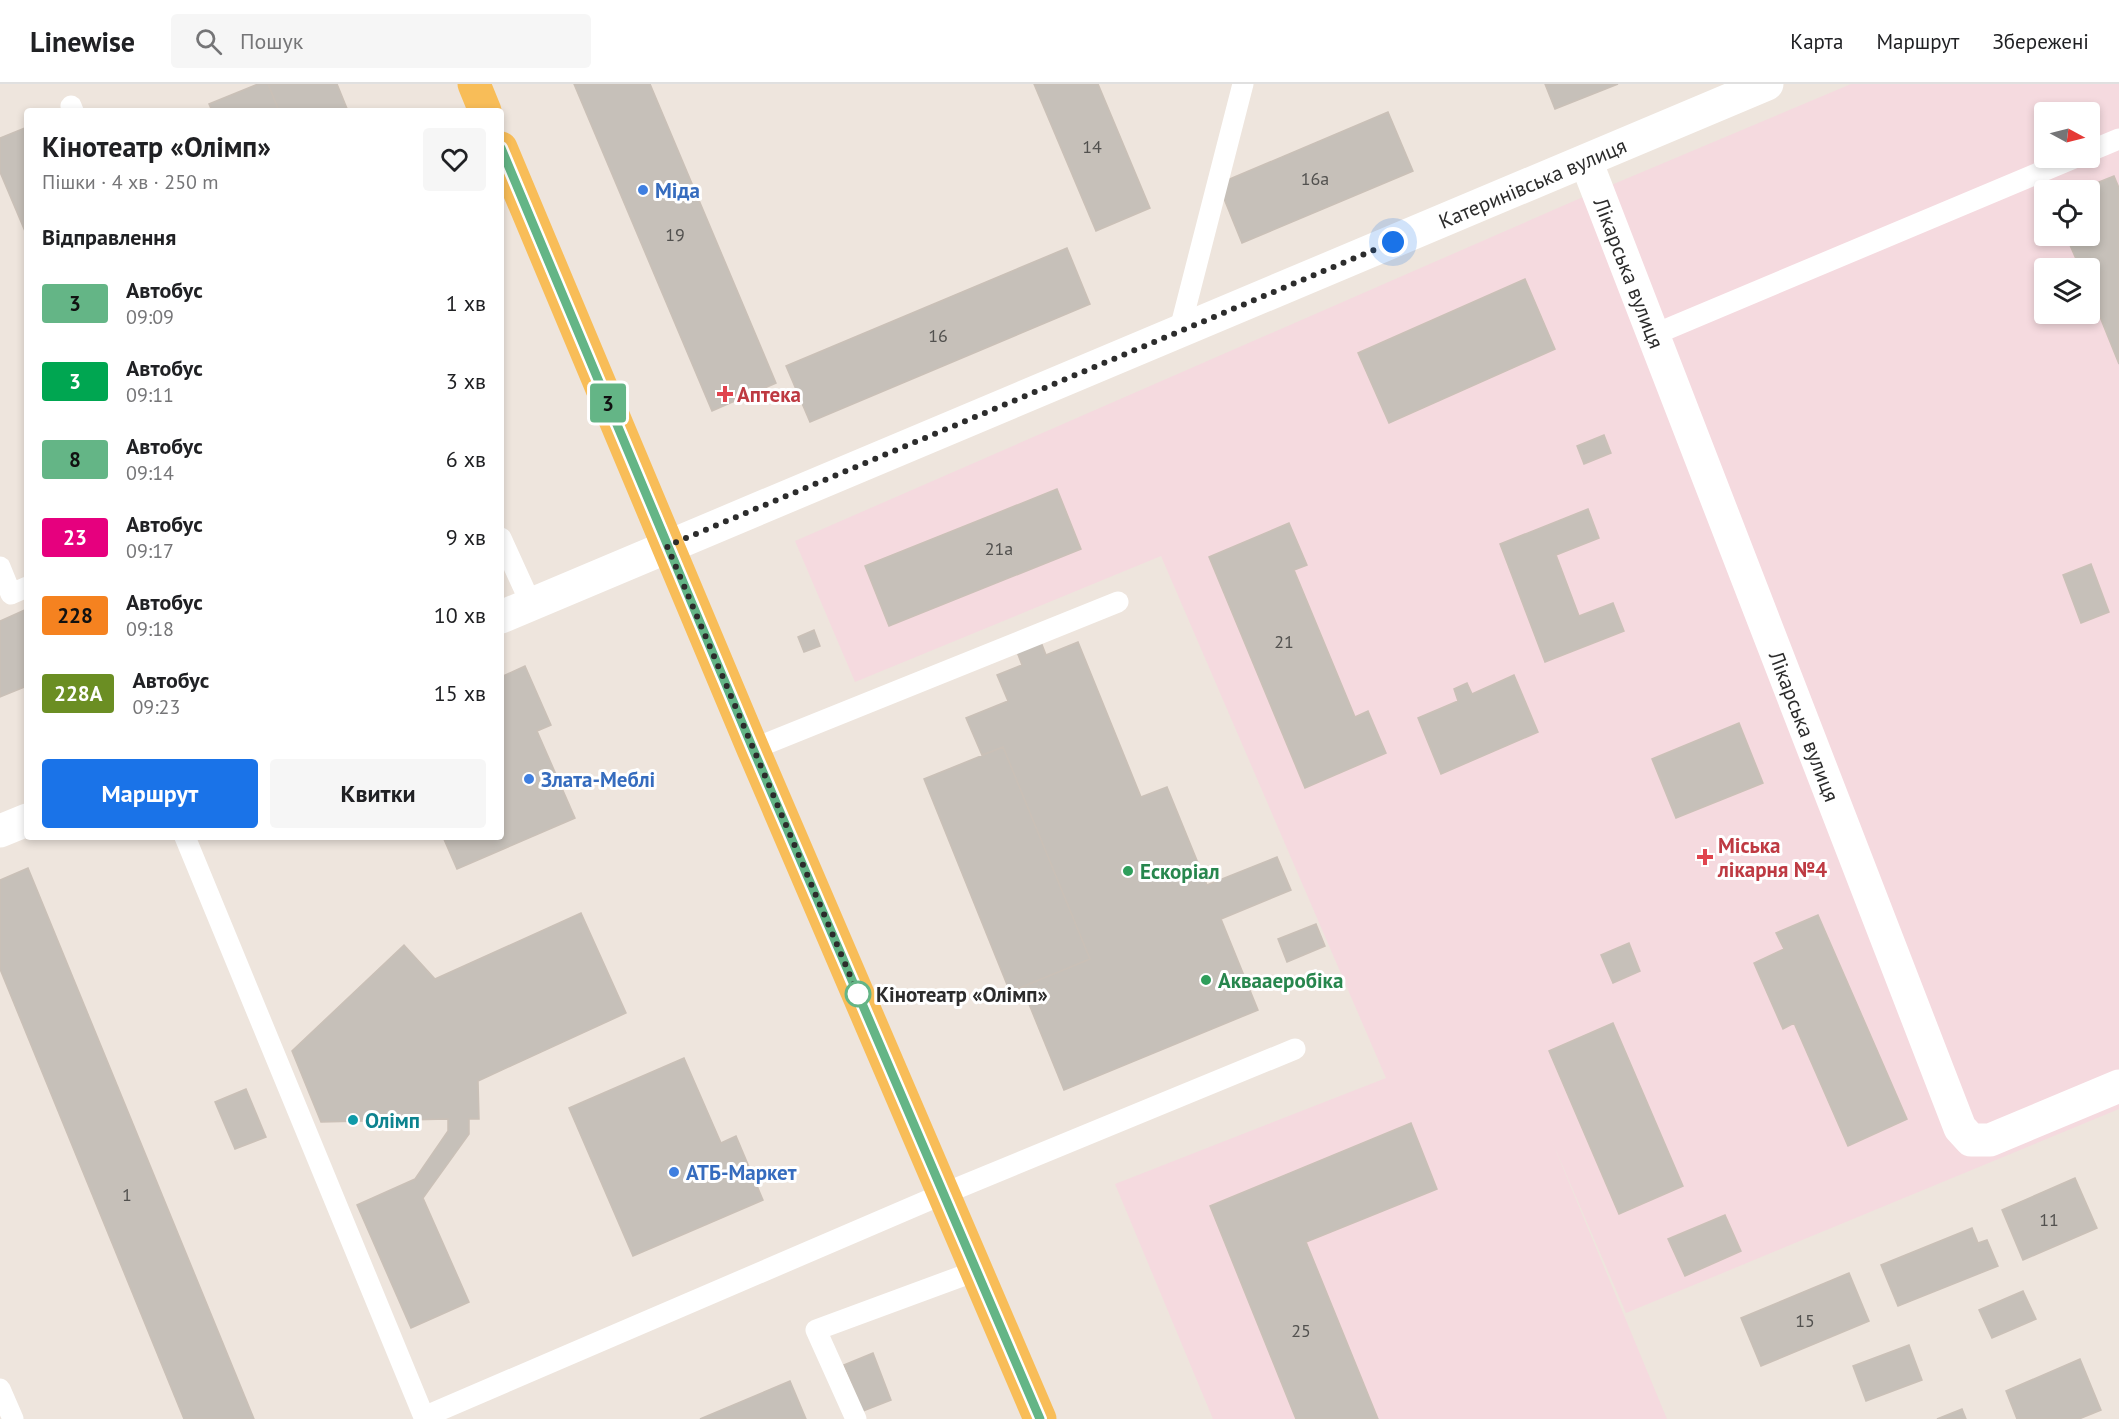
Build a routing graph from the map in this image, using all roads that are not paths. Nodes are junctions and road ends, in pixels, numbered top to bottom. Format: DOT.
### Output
graph roads {
  1 [pos="474,84"];
  2 [pos="1243,84"];
  3 [pos="1767,84"];
  4 [pos="484,108"];
  5 [pos="2119,139"];
  6 [pos="2100,147"];
  7 [pos="504,155"];
  8 [pos="1586,161"];
  9 [pos="2050,168"];
  10 [pos="1179,333"];
  11 [pos="1653,335"];
  12 [pos="504,545"];
  13 [pos="667,546"];
  14 [pos="0,567"];
  15 [pos="24,588"];
  16 [pos="1118,602"];
  17 [pos="531,604"];
  18 [pos="504,616"];
  19 [pos="753,749"];
  20 [pos="24,821"];
  21 [pos="0,831"];
  22 [pos="186,840"];
  23 [pos="1295,1049"];
  24 [pos="2119,1086"];
  25 [pos="943,1194"];
  26 [pos="976,1271"];
  27 [pos="0,1389"];
  28 [pos="422,1418"];
  29 [pos="12,1419"];
  30 [pos="856,1419"];
  31 [pos="1040,1419"];
  1 -- 4 [label="main road"];
  2 -- 10 [label="lane"];
  3 -- 8 [label="street, Катеринівська вулиця"];
  5 -- 6 [label="lane"];
  7 -- 13 [label="main road"];
  8 -- 10 [label="street, Катеринівська вулиця"];
  8 -- 11 [label="street, Лікарська вулиця"];
  9 -- 11 [label="lane"];
  10 -- 13 [label="street, Катеринівська вулиця"];
  11 -- 24 [label="street, Лікарська вулиця"];
  12 -- 17 [label="lane"];
  13 -- 17 [label="street, Катеринівська вулиця"];
  13 -- 19 [label="main road"];
  14 -- 15 [label="lane"];
  16 -- 19 [label="lane"];
  17 -- 18 [label="street, Катеринівська вулиця"];
  19 -- 25 [label="main road"];
  20 -- 21 [label="street"];
  22 -- 28 [label="lane"];
  23 -- 25 [label="lane"];
  25 -- 26 [label="main road"];
  25 -- 28 [label="lane"];
  26 -- 30 [label="lane"];
  26 -- 31 [label="main road"];
  27 -- 29 [label="lane"];
}
